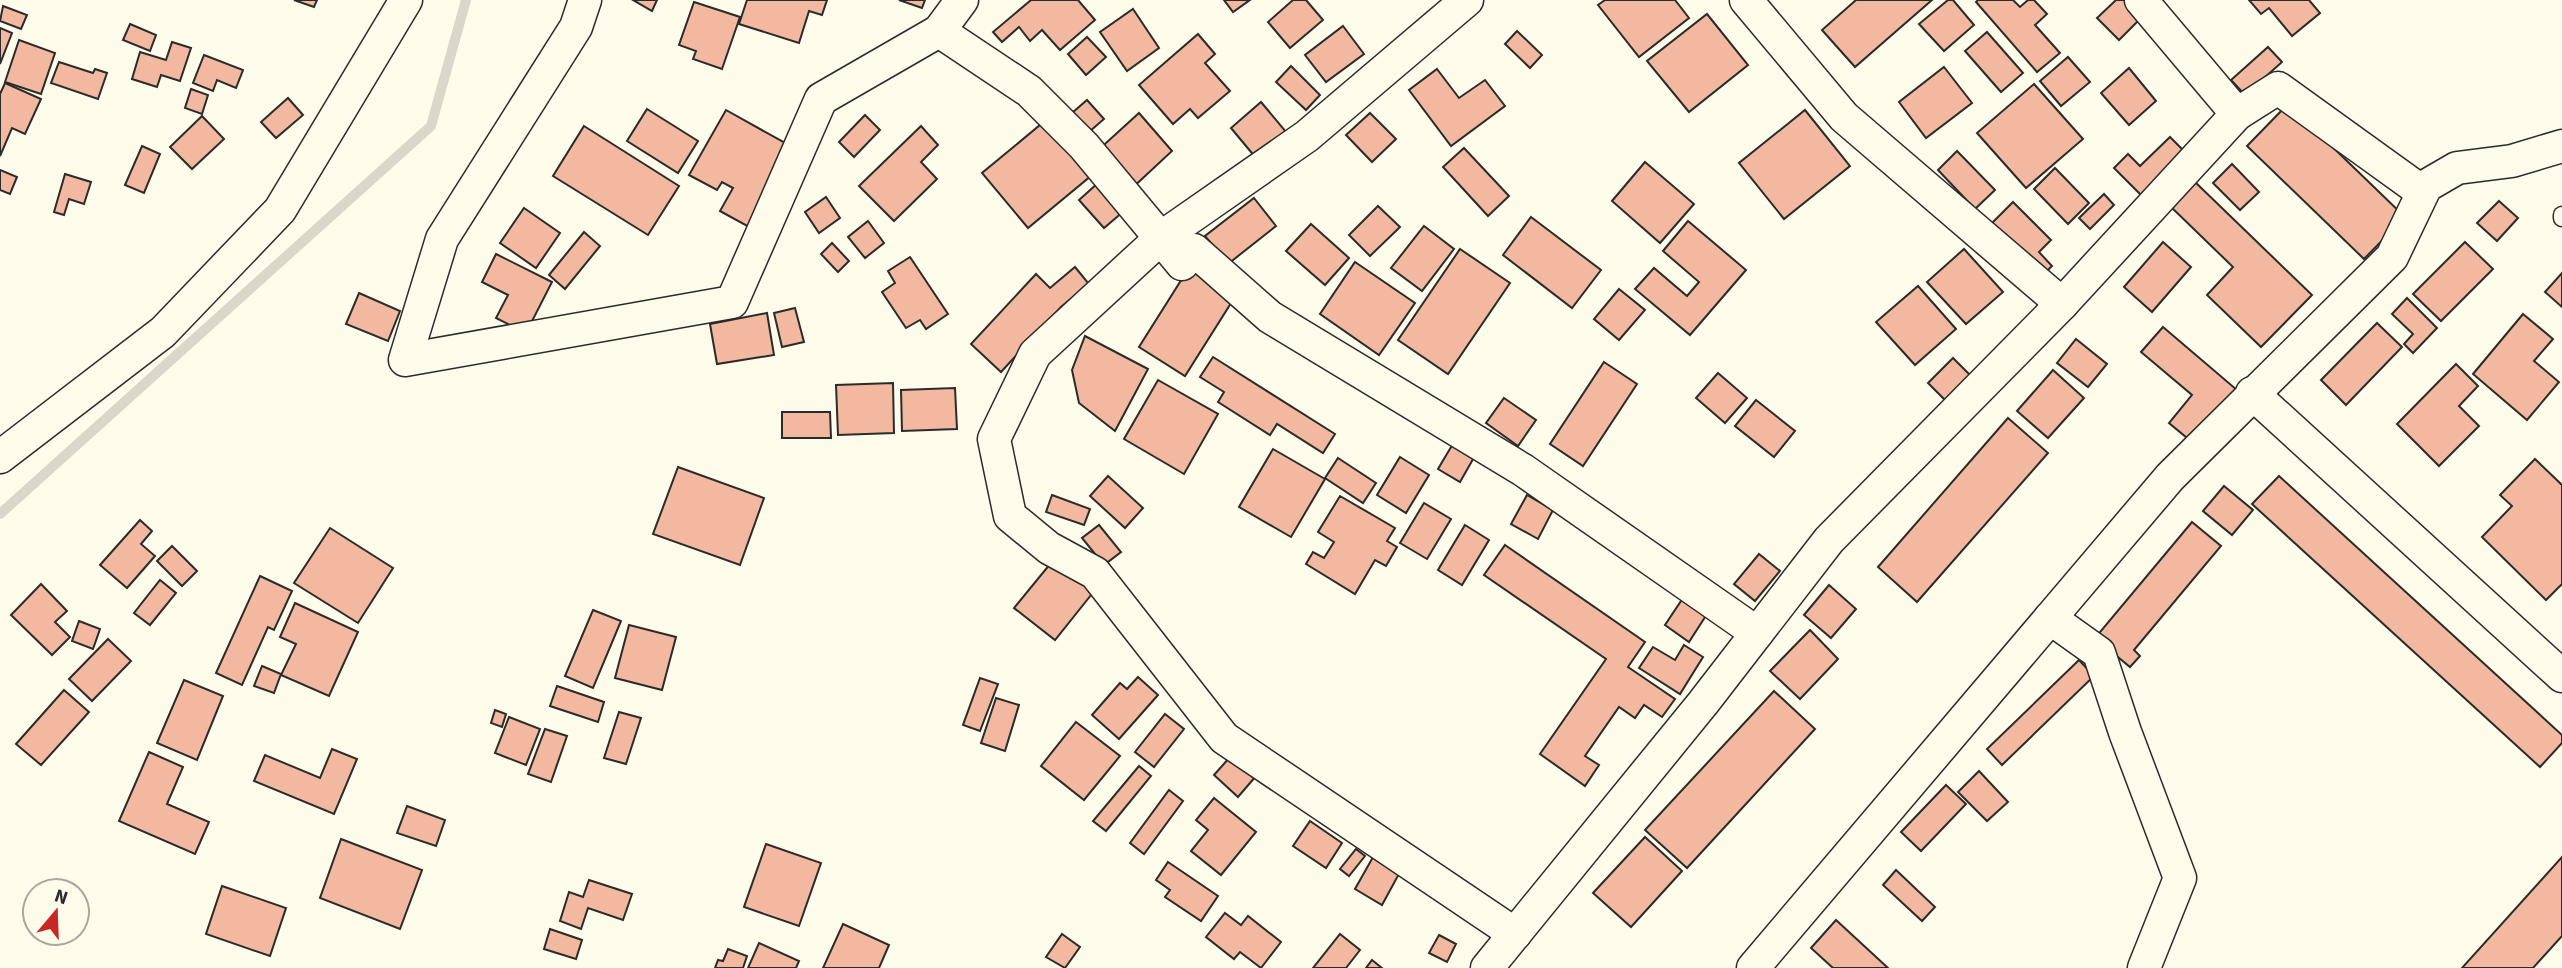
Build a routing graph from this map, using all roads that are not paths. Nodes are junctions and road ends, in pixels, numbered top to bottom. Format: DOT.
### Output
graph roads {
  1 [pos="406,0"];
  2 [pos="585,0"];
  3 [pos="962,0"];
  4 [pos="1466,0"];
  5 [pos="1746,0"];
  6 [pos="2141,0"];
  7 [pos="939,31"];
  8 [pos="2237,114"];
  9 [pos="2562,146"];
  10 [pos="2421,191"];
  11 [pos="1162,237"];
  12 [pos="2062,304"];
  13 [pos="2252,393"];
  14 [pos="0,457"];
  15 [pos="2050,618"];
  16 [pos="1757,633"];
  17 [pos="2562,676"];
  18 [pos="1515,934"];
  19 [pos="1487,968"];
  20 [pos="1754,968"];
  21 [pos="2144,968"];
  1 -- 14 [label="street"];
  2 -- 7 [label="street"];
  3 -- 7 [label="street"];
  4 -- 11 [label="street"];
  5 -- 12 [label="street"];
  6 -- 8 [label="street"];
  7 -- 11 [label="street"];
  8 -- 10 [label="street"];
  8 -- 12 [label="street"];
  9 -- 10 [label="street"];
  10 -- 13 [label="street"];
  11 -- 16 [label="street"];
  11 -- 18 [label="street"];
  12 -- 16 [label="street"];
  13 -- 15 [label="street"];
  13 -- 17 [label="street"];
  15 -- 20 [label="street"];
  15 -- 21 [label="street"];
  16 -- 18 [label="street"];
  18 -- 19 [label="street"];
}
